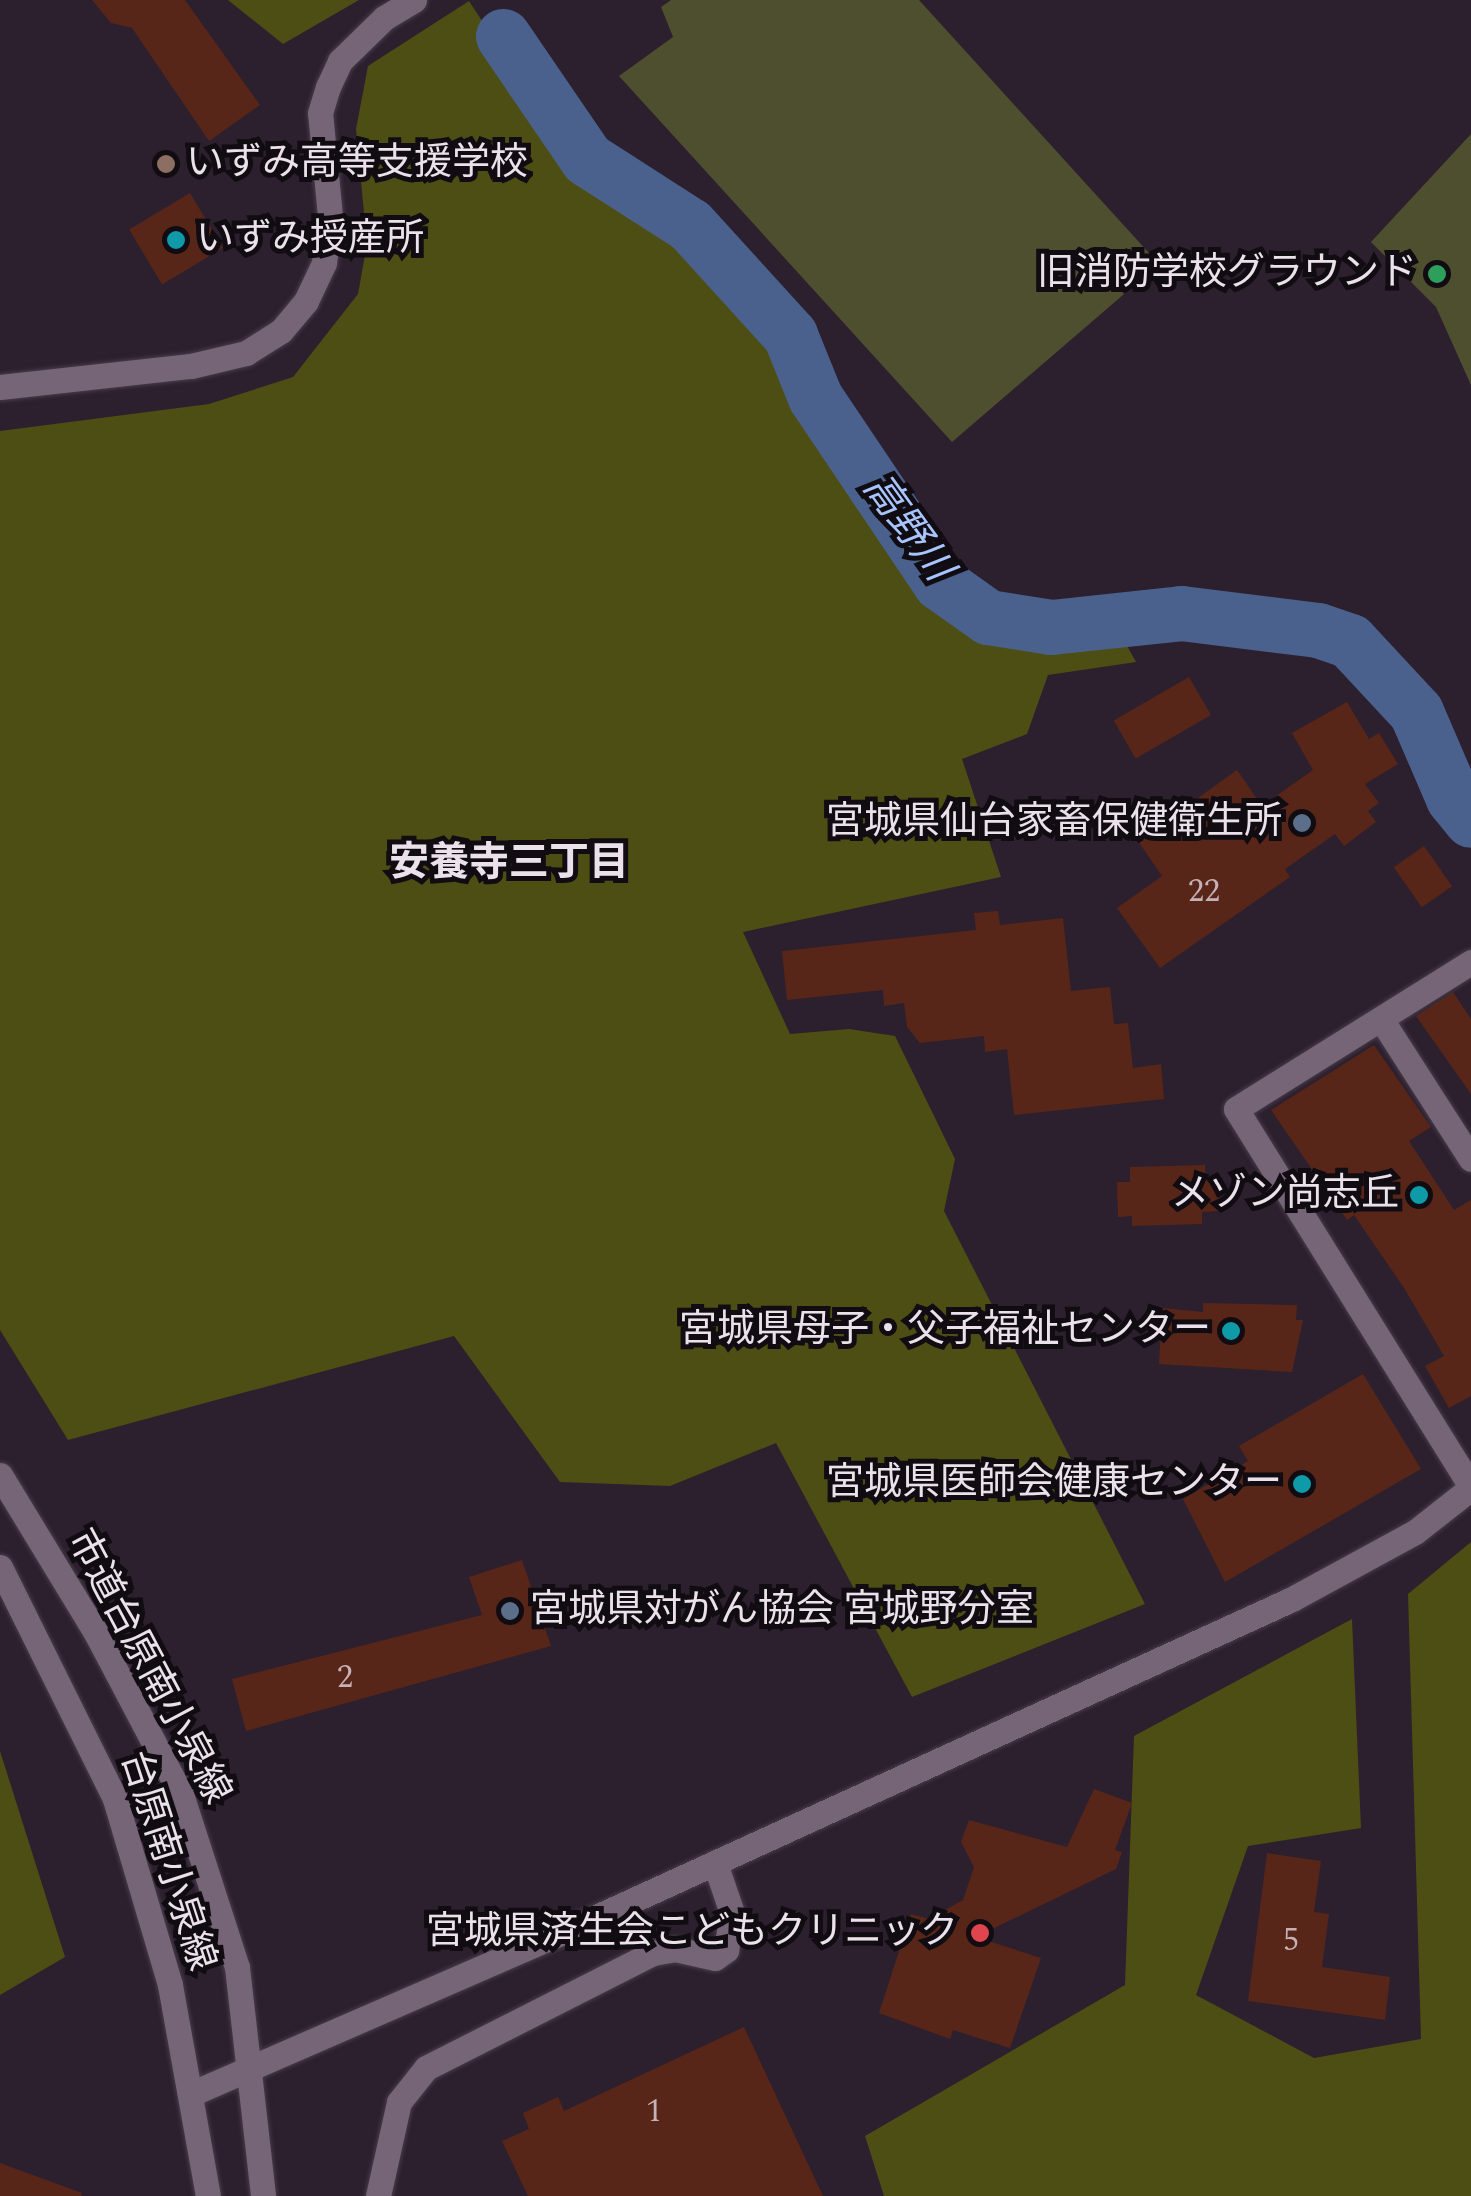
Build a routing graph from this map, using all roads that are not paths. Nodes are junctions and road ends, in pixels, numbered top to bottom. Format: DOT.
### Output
graph roads {
  1 [pos="414,0"];
  2 [pos="0,387"];
  3 [pos="1471,962"];
  4 [pos="1381,1019"];
  5 [pos="1471,1160"];
  6 [pos="0,1476"];
  7 [pos="1471,1488"];
  8 [pos="0,1568"];
  9 [pos="715,1863"];
  10 [pos="251,2071"];
  11 [pos="193,2093"];
  12 [pos="208,2196"];
  13 [pos="263,2196"];
  14 [pos="378,2196"];
  1 -- 2 [label="street"];
  3 -- 4 [label="street"];
  4 -- 5 [label="street"];
  4 -- 7 [label="street"];
  6 -- 10 [label="street, 市道台原南小泉線"];
  7 -- 9 [label="street"];
  8 -- 11 [label="street, 台原南小泉線"];
  9 -- 10 [label="street"];
  9 -- 14 [label="street"];
  10 -- 11 [label="street"];
  10 -- 13 [label="street, 市道台原南小泉線"];
  11 -- 12 [label="street, 台原南小泉線"];
}
